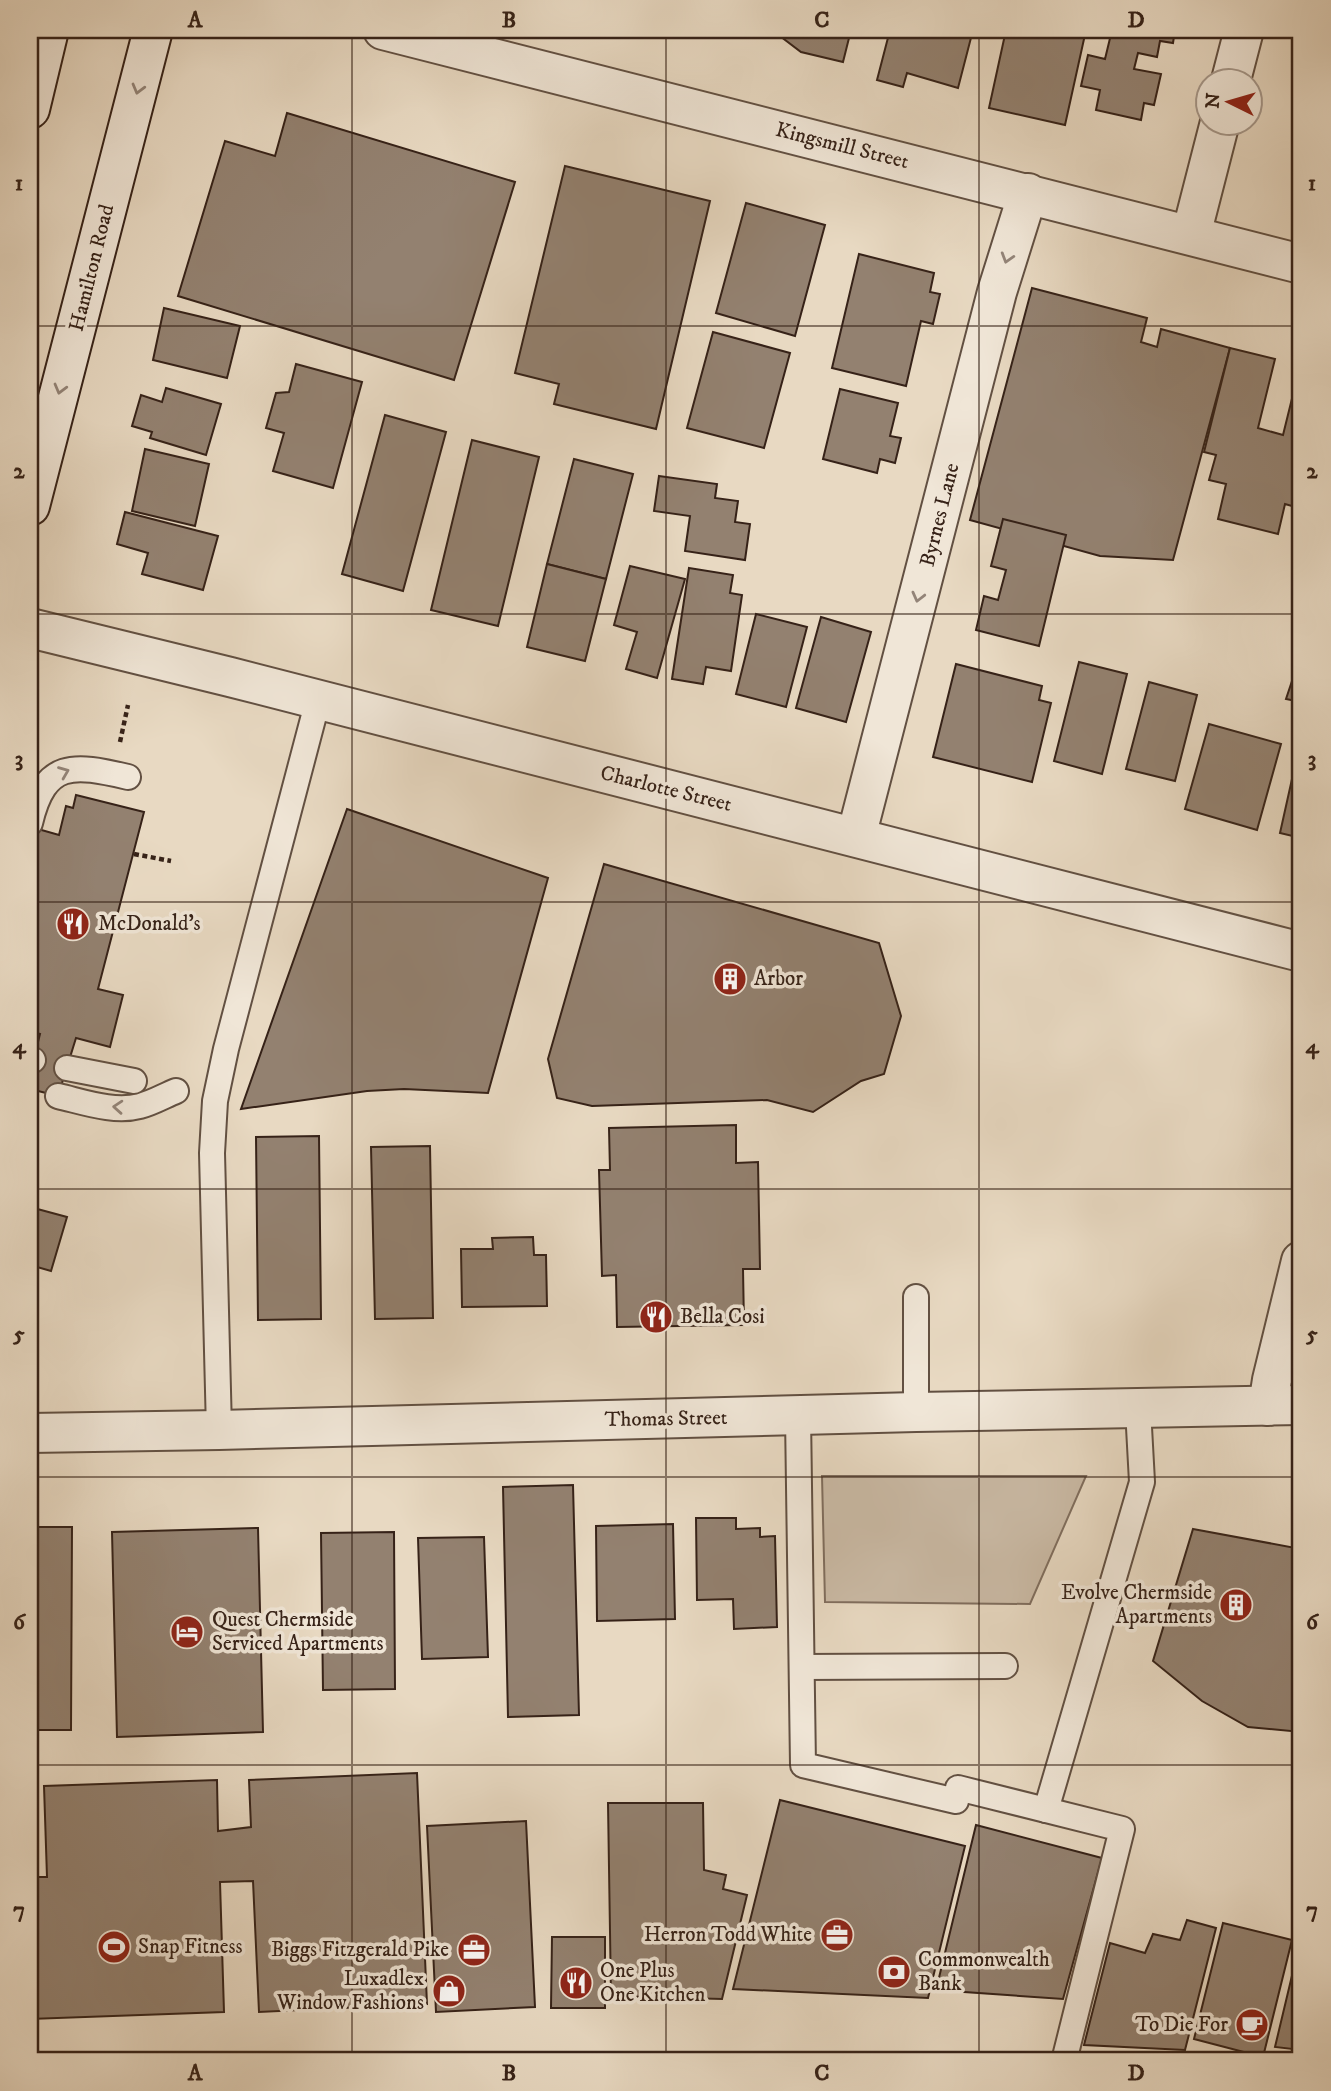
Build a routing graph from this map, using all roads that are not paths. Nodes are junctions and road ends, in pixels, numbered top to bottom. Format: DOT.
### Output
graph roads {
  1 [pos="49,30"];
  2 [pos="153,30"];
  3 [pos="383,30"];
  4 [pos="1244,30"];
  5 [pos="1235,66"];
  6 [pos="30,109"];
  7 [pos="1216,136"];
  8 [pos="1028,193"];
  9 [pos="1191,235"];
  10 [pos="1301,264"];
  11 [pos="30,506"];
  12 [pos="30,628"];
  13 [pos="318,700"];
  14 [pos="128,777"];
  15 [pos="30,823"];
  16 [pos="856,837"];
  17 [pos="1301,952"];
  18 [pos="67,1068"];
  19 [pos="134,1081"];
  20 [pos="176,1091"];
  21 [pos="58,1096"];
  22 [pos="1301,1261"];
  23 [pos="916,1297"];
  24 [pos="1285,1406"];
  25 [pos="1138,1409"];
  26 [pos="916,1412"];
  27 [pos="798,1416"];
  28 [pos="219,1430"];
  29 [pos="30,1433"];
  30 [pos="1005,1666"];
  31 [pos="802,1667"];
  32 [pos="1046,1810"];
  33 [pos="1064,2061"];
  1 -- 6 [label="street"];
  2 -- 11 [label="street, Hamilton Road, one-way"];
  3 -- 8 [label="street, Kingsmill Street"];
  4 -- 5 [label="street"];
  7 -- 9 [label="street"];
  8 -- 9 [label="street, Kingsmill Street"];
  8 -- 16 [label="street, Byrnes Lane, one-way"];
  9 -- 10 [label="street, Kingsmill Street"];
  12 -- 13 [label="street, Charlotte Street"];
  13 -- 16 [label="street, Charlotte Street"];
  13 -- 28 [label="lane"];
  15 -- 14 [label="lane, one-way"];
  16 -- 17 [label="street, Charlotte Street"];
  18 -- 19 [label="lane"];
  20 -- 21 [label="lane, one-way"];
  22 -- 24 [label="street"];
  23 -- 26 [label="lane"];
  24 -- 25 [label="street, Thomas Street"];
  25 -- 26 [label="street, Thomas Street"];
  25 -- 32 [label="lane"];
  26 -- 27 [label="street, Thomas Street"];
  27 -- 28 [label="street, Thomas Street"];
  27 -- 31 [label="lane"];
  28 -- 29 [label="street, Thomas Street"];
  30 -- 31 [label="lane"];
  31 -- 32 [label="lane"];
  32 -- 33 [label="lane"];
}
